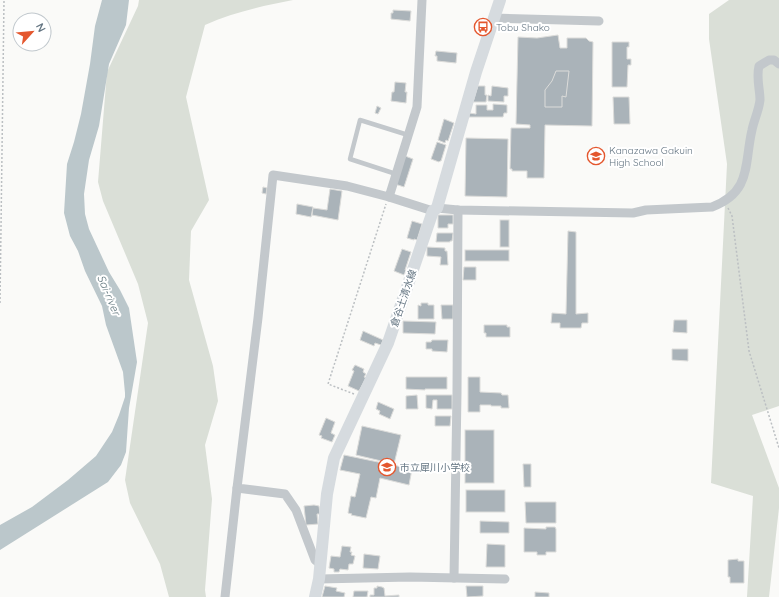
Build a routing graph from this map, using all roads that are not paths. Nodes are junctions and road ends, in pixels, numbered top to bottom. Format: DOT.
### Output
graph roads {
  1 [pos="422,0"];
  2 [pos="500,0"];
  3 [pos="493,18"];
  4 [pos="599,21"];
  5 [pos="779,64"];
  6 [pos="408,135"];
  7 [pos="396,174"];
  8 [pos="389,197"];
  9 [pos="435,209"];
  10 [pos="458,210"];
  11 [pos="237,488"];
  12 [pos="320,564"];
  13 [pos="454,578"];
  14 [pos="319,579"];
  15 [pos="504,580"];
  16 [pos="225,597"];
  17 [pos="315,597"];
  1 -- 6 [label="street"];
  2 -- 3 [label="main road, 倉谷土清水線"];
  3 -- 4 [label="street"];
  3 -- 9 [label="main road, 倉谷土清水線"];
  5 -- 10 [label="street"];
  6 -- 7 [label="street"];
  6 -- 7 [label="lane"];
  7 -- 8 [label="street"];
  8 -- 9 [label="street"];
  8 -- 11 [label="street"];
  9 -- 10 [label="street"];
  9 -- 12 [label="main road, 倉谷土清水線"];
  10 -- 13 [label="street"];
  11 -- 12 [label="street"];
  11 -- 16 [label="street"];
  12 -- 14 [label="main road, 倉谷土清水線"];
  13 -- 14 [label="street"];
  13 -- 15 [label="street"];
  14 -- 17 [label="main road, 倉谷土清水線"];
}
